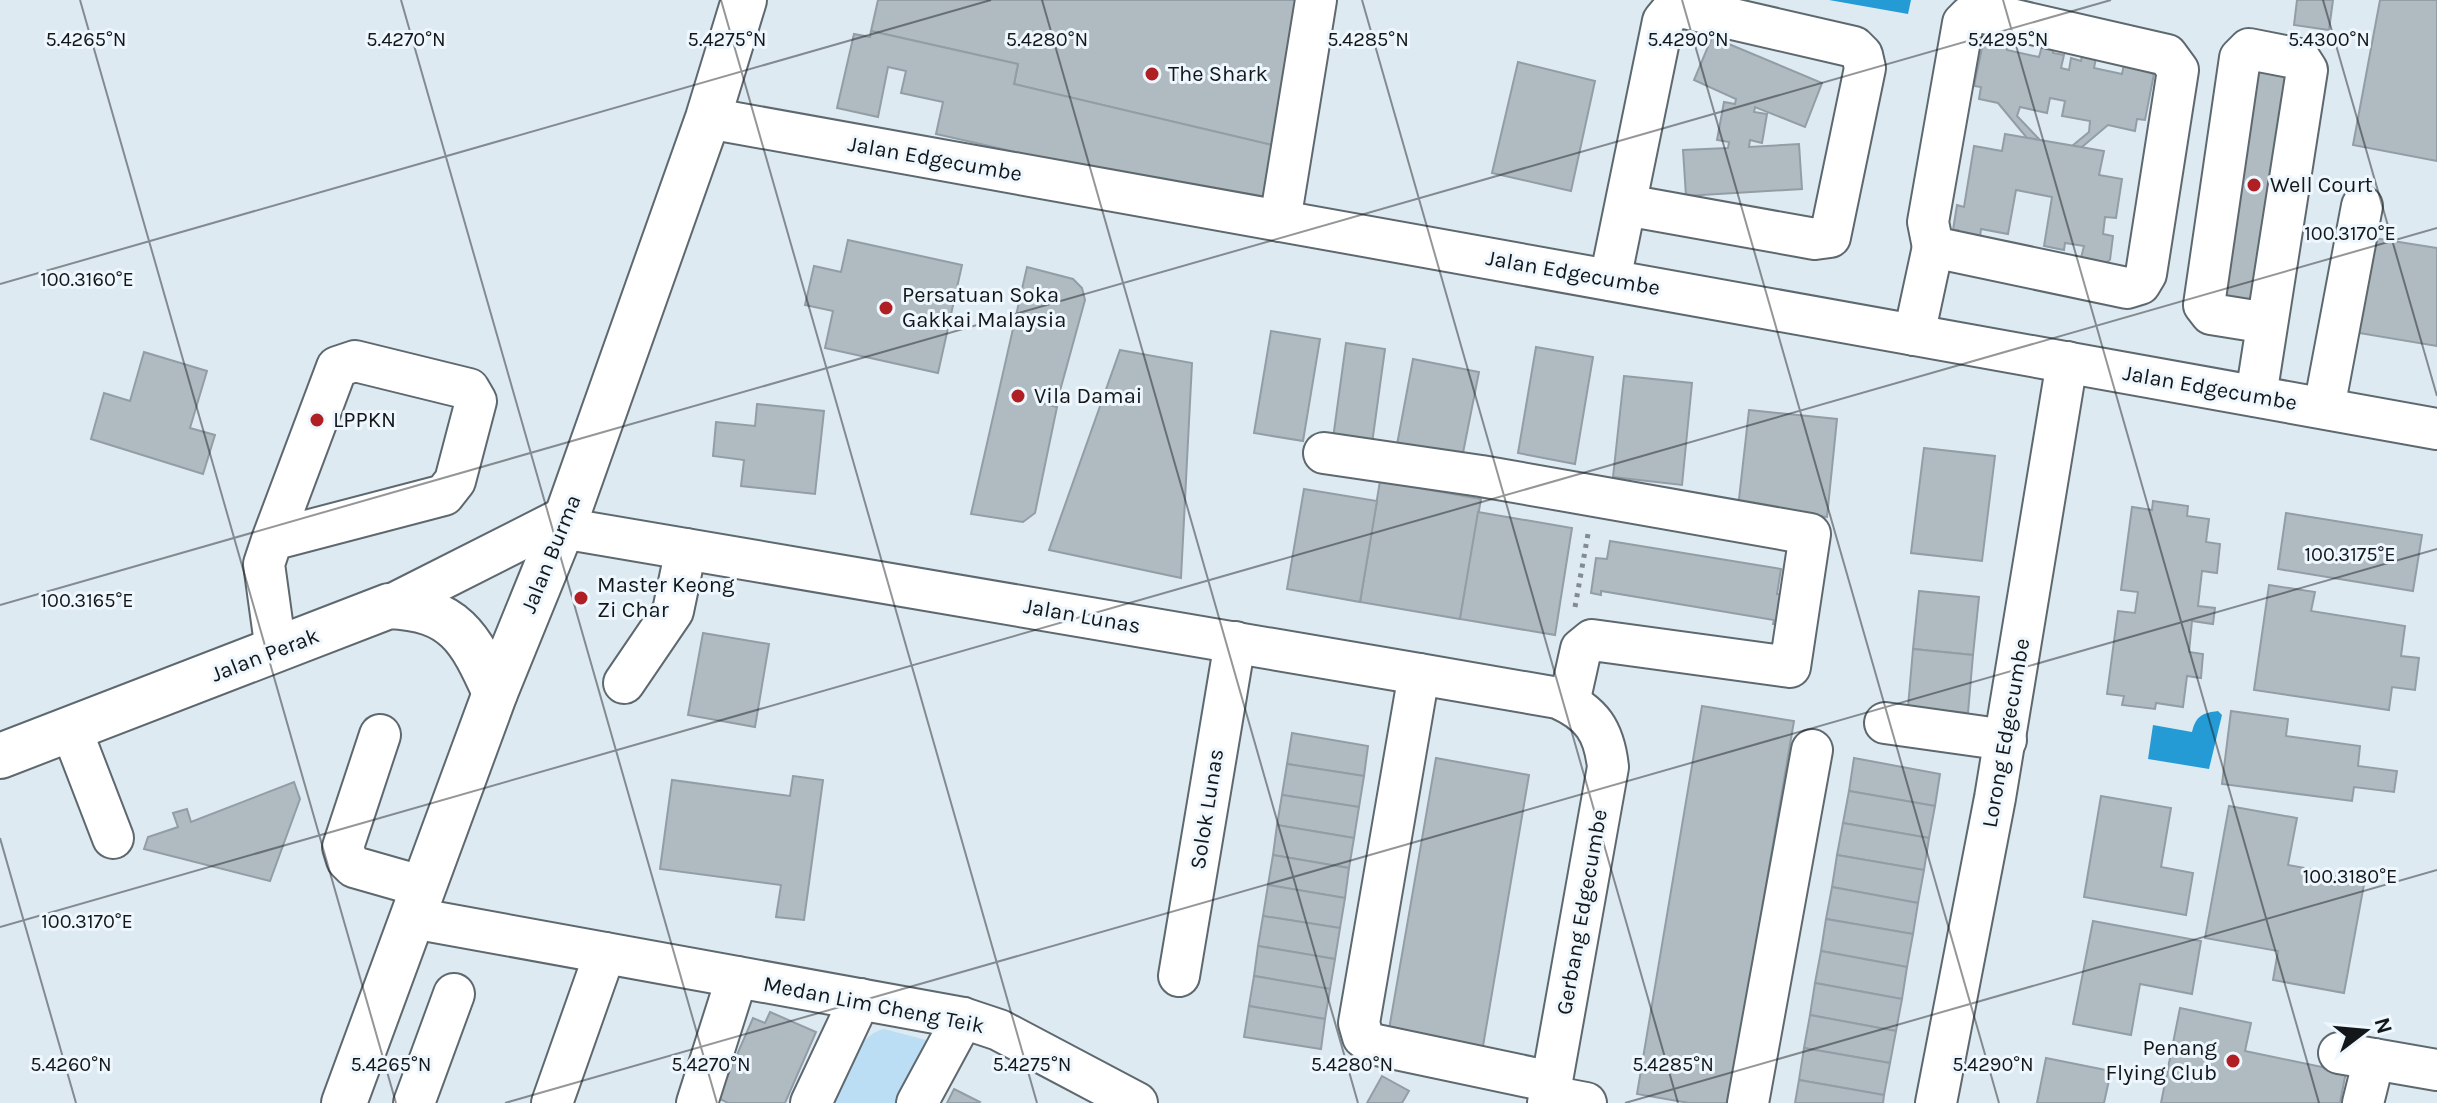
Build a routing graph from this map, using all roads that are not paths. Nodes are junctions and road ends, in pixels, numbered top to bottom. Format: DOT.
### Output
graph roads {
  1 [pos="744,0"];
  2 [pos="1316,0"];
  3 [pos="708,118"];
  4 [pos="1626,205"];
  5 [pos="2362,206"];
  6 [pos="1280,221"];
  7 [pos="1933,247"];
  8 [pos="1610,280"];
  9 [pos="2267,323"];
  10 [pos="1914,335"];
  11 [pos="2067,362"];
  12 [pos="2256,396"];
  13 [pos="2324,408"];
  14 [pos="2437,429"];
  15 [pos="1324,453"];
  16 [pos="565,522"];
  17 [pos="272,540"];
  18 [pos="686,549"];
  19 [pos="389,606"];
  20 [pos="1235,642"];
  21 [pos="276,651"];
  22 [pos="1419,674"];
  23 [pos="624,683"];
  24 [pos="495,693"];
  25 [pos="1582,712"];
  26 [pos="1885,723"];
  27 [pos="71,729"];
  28 [pos="380,735"];
  29 [pos="2006,740"];
  30 [pos="1812,750"];
  31 [pos="0,756"];
  32 [pos="113,838"];
  33 [pos="418,902"];
  34 [pos="605,953"];
  35 [pos="1179,976"];
  36 [pos="737,977"];
  37 [pos="454,994"];
  38 [pos="860,999"];
  39 [pos="963,1018"];
  40 [pos="2437,1070"];
  41 [pos="1558,1096"];
  42 [pos="344,1103"];
  43 [pos="414,1103"];
  44 [pos="552,1103"];
  45 [pos="697,1103"];
  46 [pos="811,1103"];
  47 [pos="917,1103"];
  48 [pos="1137,1103"];
  49 [pos="1748,1103"];
  50 [pos="1936,1103"];
  51 [pos="2363,1103"];
  1 -- 3 [label="main road, Jalan Burma"];
  2 -- 6 [label="street"];
  3 -- 6 [label="street, Jalan Edgecumbe"];
  3 -- 16 [label="main road, Jalan Burma"];
  4 -- 4 [label="street"];
  4 -- 8 [label="street"];
  5 -- 13 [label="street"];
  6 -- 8 [label="street, Jalan Edgecumbe"];
  7 -- 7 [label="street"];
  7 -- 10 [label="street"];
  8 -- 10 [label="street, Jalan Edgecumbe"];
  9 -- 9 [label="street"];
  9 -- 12 [label="street"];
  10 -- 11 [label="street, Jalan Edgecumbe"];
  11 -- 12 [label="street, Jalan Edgecumbe"];
  11 -- 29 [label="street, Lorong Edgecumbe"];
  12 -- 13 [label="street, Jalan Edgecumbe"];
  13 -- 14 [label="street, Jalan Edgecumbe"];
  15 -- 25 [label="street"];
  16 -- 18 [label="street, Jalan Lunas"];
  16 -- 19 [label="street"];
  16 -- 24 [label="main road, Jalan Burma"];
  17 -- 17 [label="street"];
  17 -- 21 [label="street"];
  18 -- 20 [label="street, Jalan Lunas"];
  18 -- 23 [label="street"];
  19 -- 21 [label="main road, Jalan Perak"];
  19 -- 24 [label="main road"];
  20 -- 22 [label="street, Jalan Lunas"];
  20 -- 35 [label="street, Solok Lunas"];
  21 -- 27 [label="main road, Jalan Perak"];
  22 -- 25 [label="street, Jalan Lunas"];
  22 -- 41 [label="street"];
  24 -- 33 [label="main road, Jalan Burma"];
  25 -- 41 [label="street, Gerbang Edgecumbe"];
  26 -- 29 [label="street"];
  27 -- 31 [label="main road, Jalan Perak"];
  27 -- 32 [label="street"];
  28 -- 33 [label="street, Medan Lim Cheng Teik"];
  29 -- 50 [label="street, Lorong Edgecumbe"];
  30 -- 49 [label="street"];
  33 -- 34 [label="street, Medan Lim Cheng Teik"];
  33 -- 42 [label="main road, Jalan Burma"];
  34 -- 36 [label="street, Medan Lim Cheng Teik"];
  34 -- 44 [label="street"];
  36 -- 38 [label="street, Medan Lim Cheng Teik"];
  36 -- 45 [label="street, Medan Lim Cheng Teik"];
  37 -- 43 [label="street"];
  38 -- 39 [label="street, Medan Lim Cheng Teik"];
  38 -- 46 [label="street"];
  39 -- 47 [label="street"];
  39 -- 48 [label="street, Medan Lim Cheng Teik"];
  40 -- 51 [label="street"];
}
